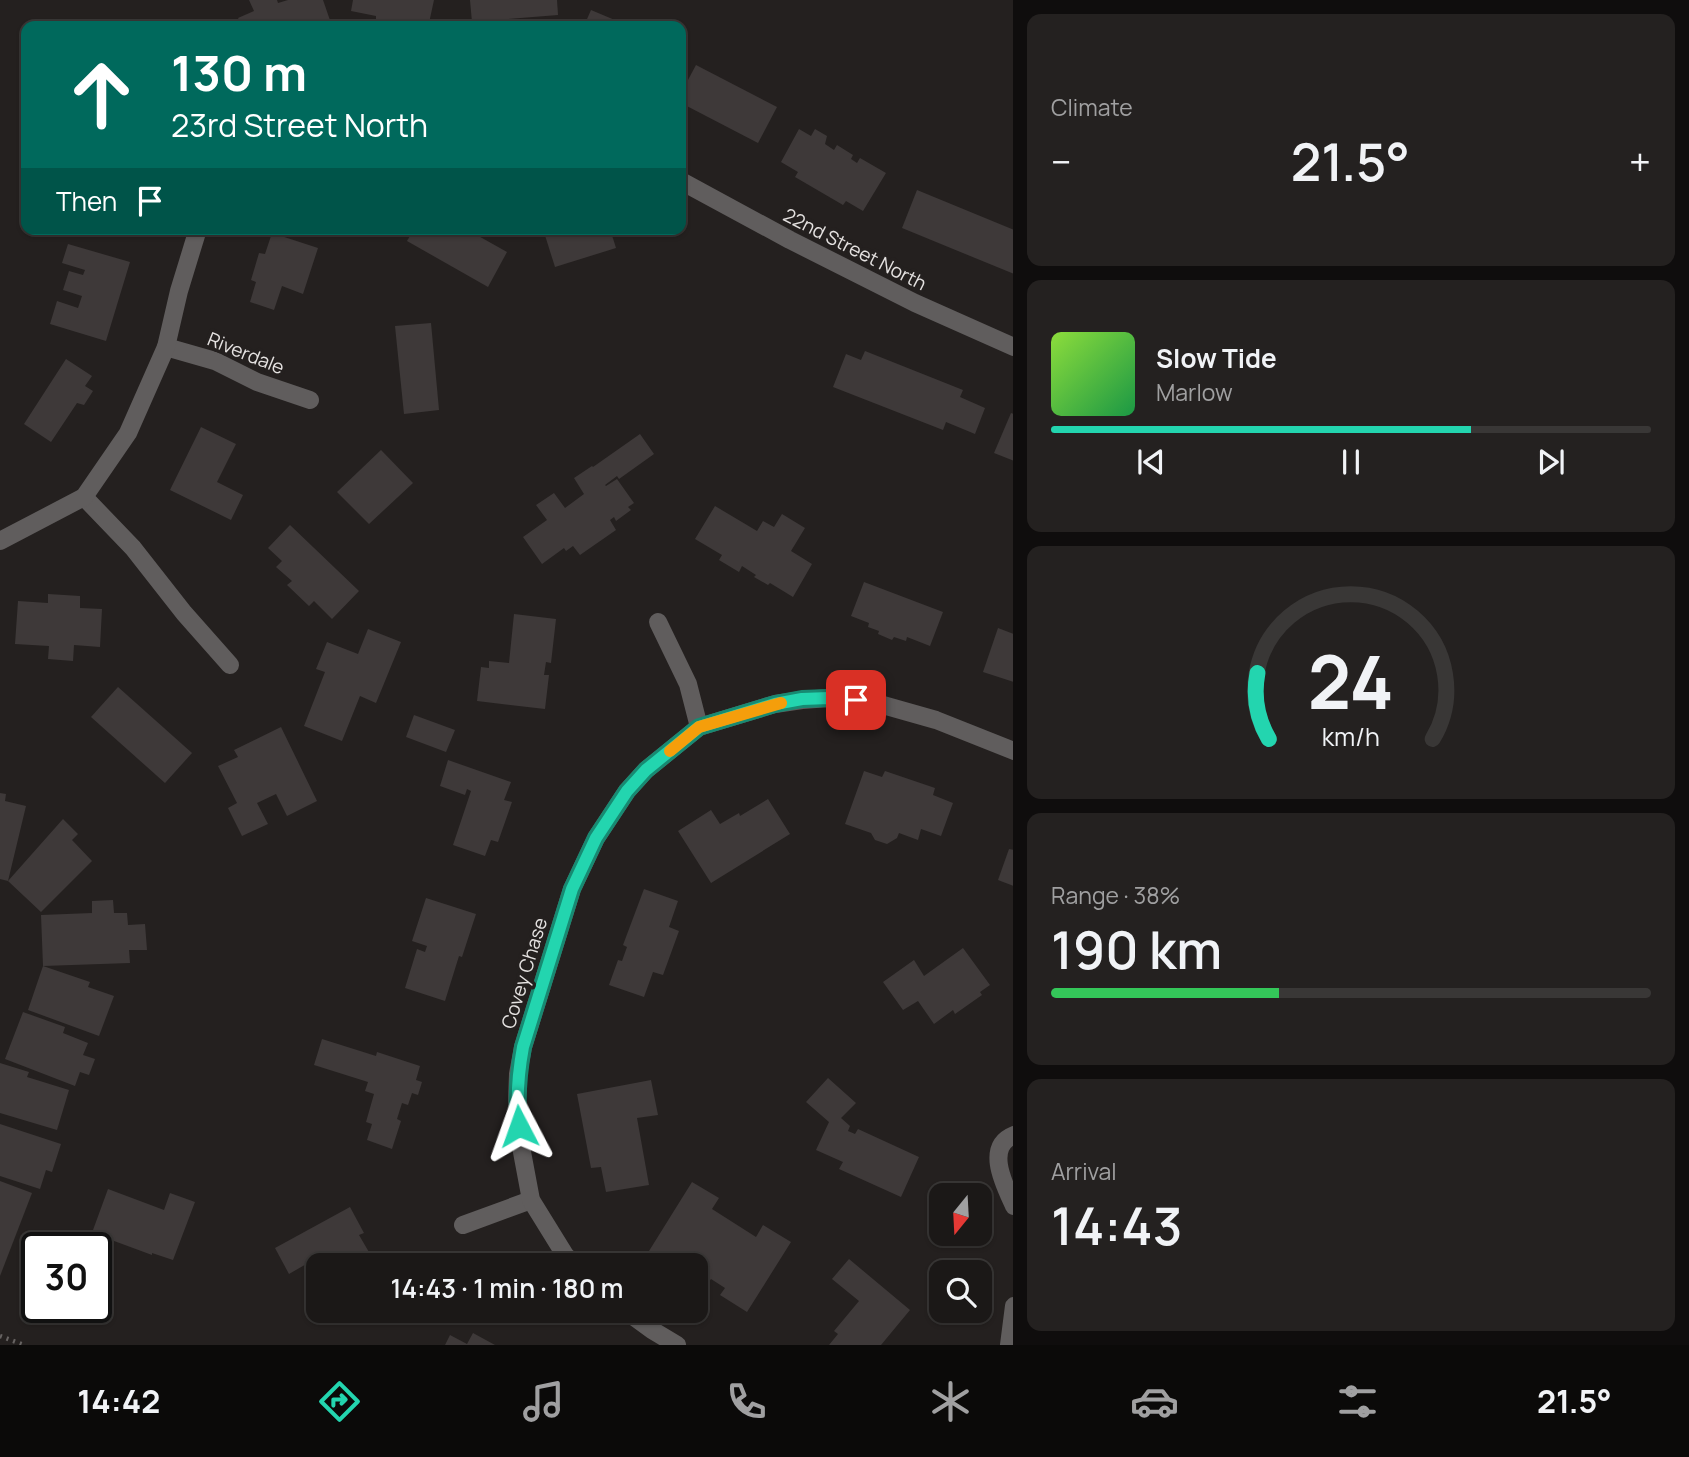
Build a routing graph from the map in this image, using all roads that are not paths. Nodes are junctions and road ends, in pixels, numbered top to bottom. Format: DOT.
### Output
graph roads {
  1 [pos="686,184"];
  2 [pos="196,235"];
  3 [pos="166,347"];
  4 [pos="1013,347"];
  5 [pos="310,400"];
  6 [pos="84,498"];
  7 [pos="0,541"];
  8 [pos="658,622"];
  9 [pos="230,665"];
  10 [pos="699,727"];
  11 [pos="1013,751"];
  12 [pos="1013,1135"];
  13 [pos="531,1200"];
  14 [pos="1013,1206"];
  15 [pos="464,1225"];
  16 [pos="564,1253"];
  17 [pos="1013,1306"];
  18 [pos="642,1323"];
  19 [pos="677,1345"];
  20 [pos="1009,1345"];
  1 -- 4 [label="street, 22nd Street North"];
  2 -- 3 [label="street"];
  3 -- 5 [label="street, Riverdale"];
  3 -- 6 [label="street"];
  6 -- 7 [label="street"];
  6 -- 9 [label="street"];
  8 -- 10 [label="street"];
  10 -- 11 [label="street"];
  10 -- 13 [label="street, Covey Chase"];
  12 -- 14 [label="street"];
  13 -- 15 [label="street"];
  13 -- 16 [label="street, Covey Chase"];
  17 -- 20 [label="street"];
  18 -- 19 [label="street"];
}
